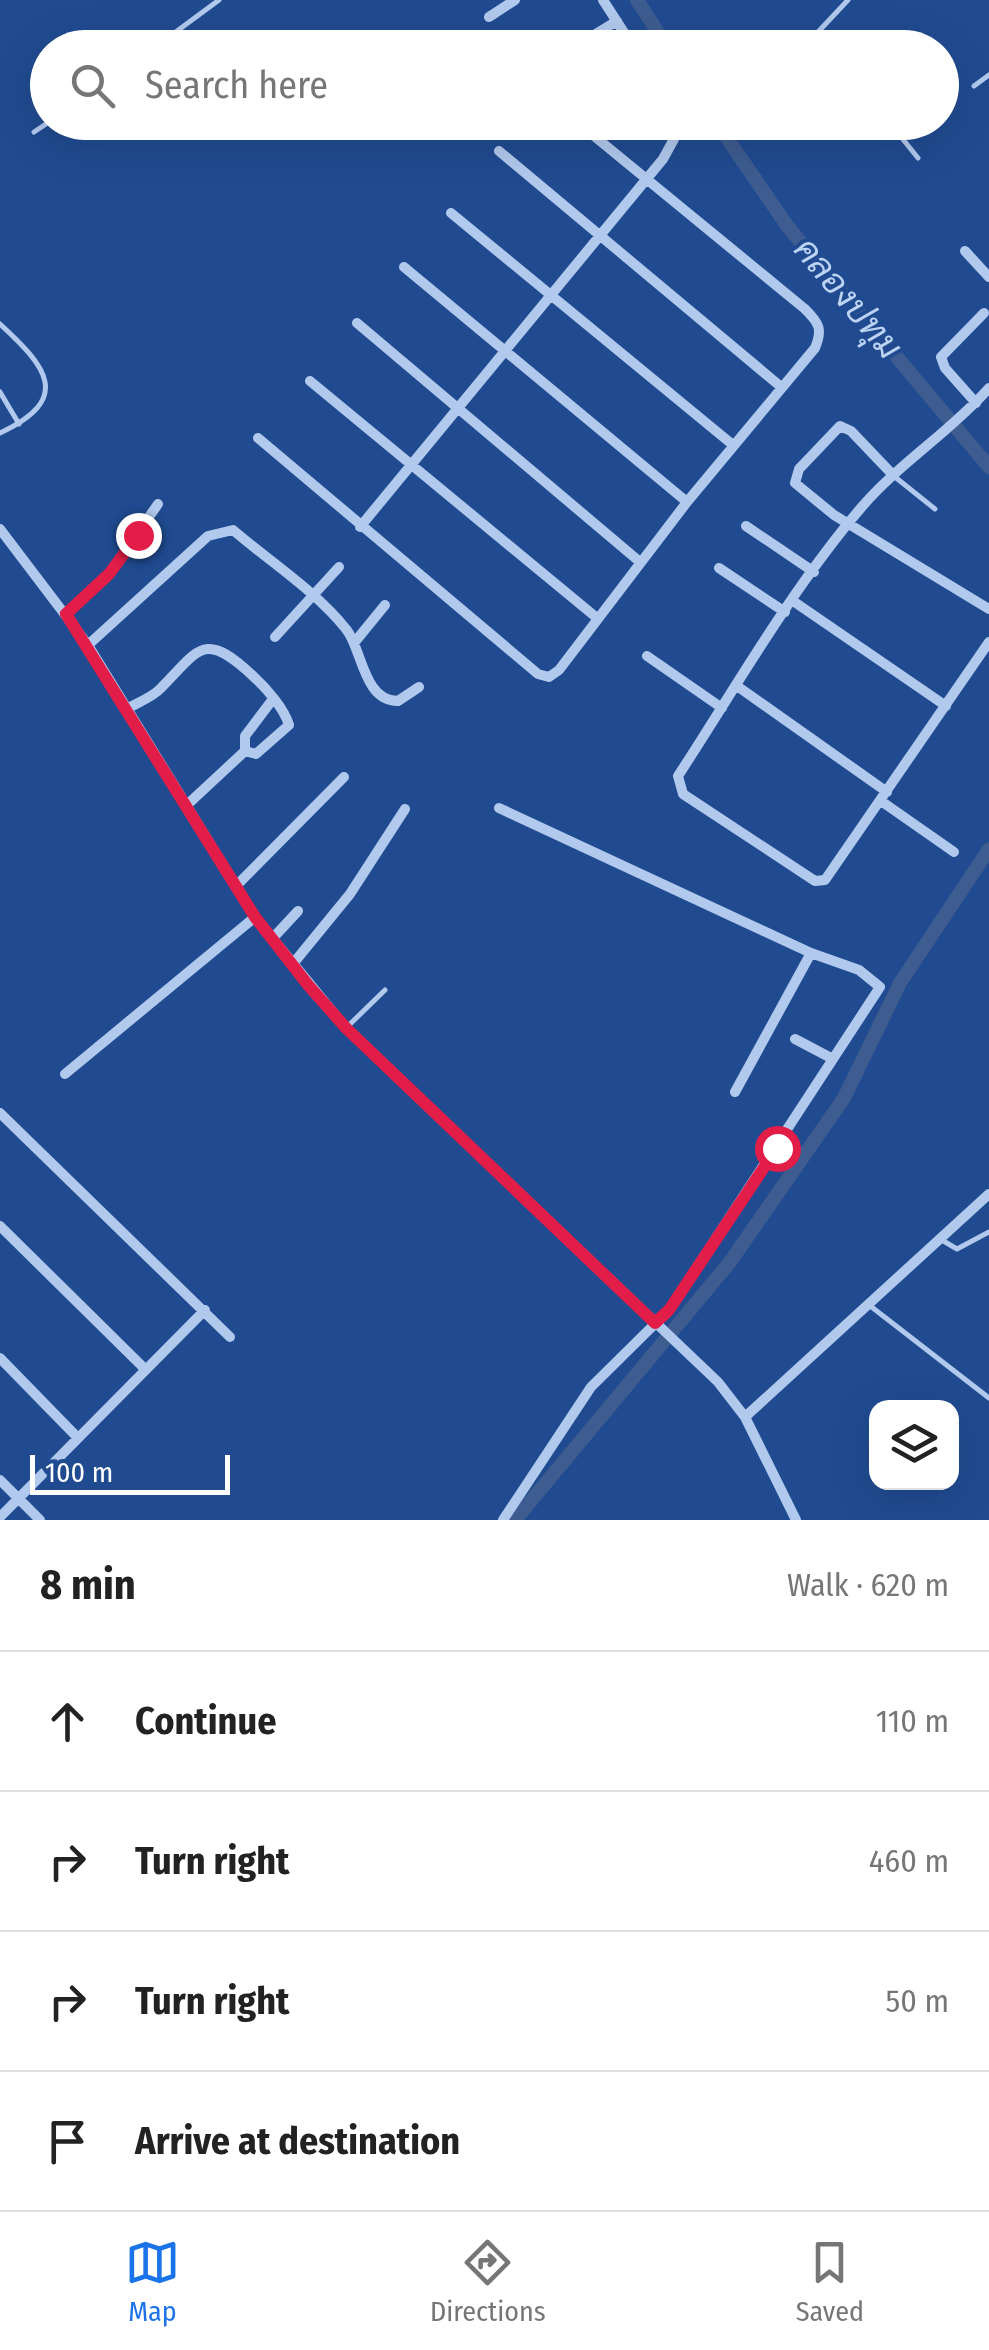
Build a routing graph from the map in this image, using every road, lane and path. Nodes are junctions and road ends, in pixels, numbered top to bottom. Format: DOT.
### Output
graph roads {
  1 [pos="219,0"];
  2 [pos="515,0"];
  3 [pos="603,0"];
  4 [pos="848,0"];
  5 [pos="488,18"];
  6 [pos="616,22"];
  7 [pos="178,30"];
  8 [pos="603,30"];
  9 [pos="622,30"];
  10 [pos="821,30"];
  11 [pos="989,75"];
  12 [pos="974,86"];
  13 [pos="600,140"];
  14 [pos="674,140"];
  15 [pos="904,140"];
  16 [pos="499,151"];
  17 [pos="918,158"];
  18 [pos="648,178"];
  19 [pos="451,214"];
  20 [pos="600,236"];
  21 [pos="965,251"];
  22 [pos="404,267"];
  23 [pos="989,277"];
  24 [pos="550,296"];
  25 [pos="984,313"];
  26 [pos="357,323"];
  27 [pos="0,324"];
  28 [pos="505,351"];
  29 [pos="310,381"];
  30 [pos="780,386"];
  31 [pos="989,388"];
  32 [pos="0,392"];
  33 [pos="975,404"];
  34 [pos="458,408"];
  35 [pos="19,424"];
  36 [pos="0,433"];
  37 [pos="258,438"];
  38 [pos="733,445"];
  39 [pos="410,466"];
  40 [pos="893,475"];
  41 [pos="687,502"];
  42 [pos="158,504"];
  43 [pos="935,510"];
  44 [pos="848,524"];
  45 [pos="746,526"];
  46 [pos="360,527"];
  47 [pos="0,529"];
  48 [pos="640,562"];
  49 [pos="339,568"];
  50 [pos="719,568"];
  51 [pos="814,572"];
  52 [pos="311,596"];
  53 [pos="793,601"];
  54 [pos="385,605"];
  55 [pos="989,609"];
  56 [pos="785,612"];
  57 [pos="66,614"];
  58 [pos="596,618"];
  59 [pos="275,637"];
  60 [pos="989,642"];
  61 [pos="354,643"];
  62 [pos="88,645"];
  63 [pos="647,656"];
  64 [pos="736,686"];
  65 [pos="419,687"];
  66 [pos="272,699"];
  67 [pos="946,706"];
  68 [pos="128,708"];
  69 [pos="722,708"];
  70 [pos="245,751"];
  71 [pos="344,777"];
  72 [pos="884,796"];
  73 [pos="188,804"];
  74 [pos="405,808"];
  75 [pos="500,808"];
  76 [pos="954,852"];
  77 [pos="236,886"];
  78 [pos="298,912"];
  79 [pos="255,917"];
  80 [pos="272,939"];
  81 [pos="811,953"];
  82 [pos="292,965"];
  83 [pos="385,990"];
  84 [pos="346,1028"];
  85 [pos="795,1040"];
  86 [pos="833,1059"];
  87 [pos="65,1074"];
  88 [pos="736,1092"];
  89 [pos="0,1113"];
  90 [pos="989,1194"];
  91 [pos="0,1226"];
  92 [pos="989,1232"];
  93 [pos="938,1238"];
  94 [pos="866,1302"];
  95 [pos="205,1310"];
  96 [pos="658,1325"];
  97 [pos="230,1337"];
  98 [pos="0,1358"];
  99 [pos="144,1369"];
  100 [pos="989,1398"];
  101 [pos="745,1417"];
  102 [pos="78,1438"];
  103 [pos="0,1480"];
  104 [pos="18,1499"];
  105 [pos="0,1517"];
  106 [pos="40,1520"];
  107 [pos="503,1520"];
  108 [pos="796,1520"];
  1 -- 7 [label="lane"];
  2 -- 5 [label="street"];
  3 -- 6 [label="street"];
  4 -- 10 [label="lane"];
  6 -- 8 [label="street"];
  6 -- 9 [label="street"];
  11 -- 12 [label="lane"];
  13 -- 18 [label="street"];
  14 -- 18 [label="street"];
  15 -- 17 [label="lane"];
  16 -- 20 [label="street"];
  18 -- 20 [label="street"];
  18 -- 30 [label="street"];
  19 -- 24 [label="street"];
  20 -- 24 [label="street"];
  20 -- 30 [label="street"];
  21 -- 23 [label="street"];
  22 -- 28 [label="street"];
  24 -- 28 [label="street"];
  24 -- 38 [label="street"];
  25 -- 33 [label="street"];
  26 -- 34 [label="street"];
  27 -- 35 [label="lane"];
  28 -- 34 [label="street"];
  28 -- 41 [label="street"];
  29 -- 39 [label="street"];
  30 -- 38 [label="street"];
  31 -- 33 [label="street"];
  32 -- 35 [label="lane"];
  33 -- 40 [label="street"];
  34 -- 39 [label="street"];
  34 -- 48 [label="street"];
  35 -- 36 [label="lane"];
  37 -- 46 [label="street"];
  38 -- 41 [label="street"];
  39 -- 46 [label="street"];
  39 -- 58 [label="street"];
  40 -- 43 [label="lane"];
  40 -- 44 [label="street"];
  40 -- 44 [label="street"];
  41 -- 48 [label="street"];
  42 -- 57 [label="street"];
  44 -- 51 [label="street"];
  44 -- 55 [label="street"];
  45 -- 51 [label="street"];
  46 -- 58 [label="street"];
  47 -- 57 [label="street"];
  48 -- 58 [label="street"];
  49 -- 52 [label="street"];
  50 -- 56 [label="street"];
  51 -- 53 [label="street"];
  52 -- 59 [label="street"];
  52 -- 61 [label="street"];
  52 -- 62 [label="street"];
  53 -- 56 [label="street"];
  53 -- 67 [label="street"];
  54 -- 61 [label="street"];
  56 -- 64 [label="street"];
  57 -- 62 [label="street"];
  60 -- 67 [label="street"];
  61 -- 65 [label="street"];
  62 -- 68 [label="street"];
  63 -- 69 [label="street"];
  64 -- 69 [label="street"];
  64 -- 72 [label="street"];
  66 -- 68 [label="street"];
  66 -- 70 [label="street"];
  66 -- 70 [label="street"];
  67 -- 72 [label="street"];
  68 -- 73 [label="street"];
  69 -- 72 [label="street"];
  70 -- 73 [label="street"];
  71 -- 77 [label="street"];
  72 -- 76 [label="street"];
  73 -- 77 [label="street"];
  74 -- 82 [label="street"];
  75 -- 81 [label="street"];
  77 -- 79 [label="street"];
  78 -- 80 [label="street"];
  79 -- 80 [label="street"];
  79 -- 87 [label="street"];
  80 -- 82 [label="street"];
  81 -- 86 [label="street"];
  81 -- 88 [label="street"];
  82 -- 84 [label="street"];
  83 -- 84 [label="lane"];
  84 -- 96 [label="street"];
  85 -- 86 [label="street"];
  86 -- 96 [label="street"];
  89 -- 95 [label="street"];
  90 -- 93 [label="street"];
  91 -- 99 [label="street"];
  92 -- 93 [label="lane"];
  93 -- 94 [label="street"];
  94 -- 100 [label="lane"];
  94 -- 101 [label="street"];
  95 -- 97 [label="street"];
  95 -- 99 [label="street"];
  96 -- 101 [label="street"];
  96 -- 107 [label="street"];
  98 -- 102 [label="street"];
  99 -- 102 [label="street"];
  101 -- 108 [label="street"];
  102 -- 104 [label="street"];
  103 -- 104 [label="street"];
  104 -- 105 [label="street"];
  104 -- 106 [label="street"];
}
